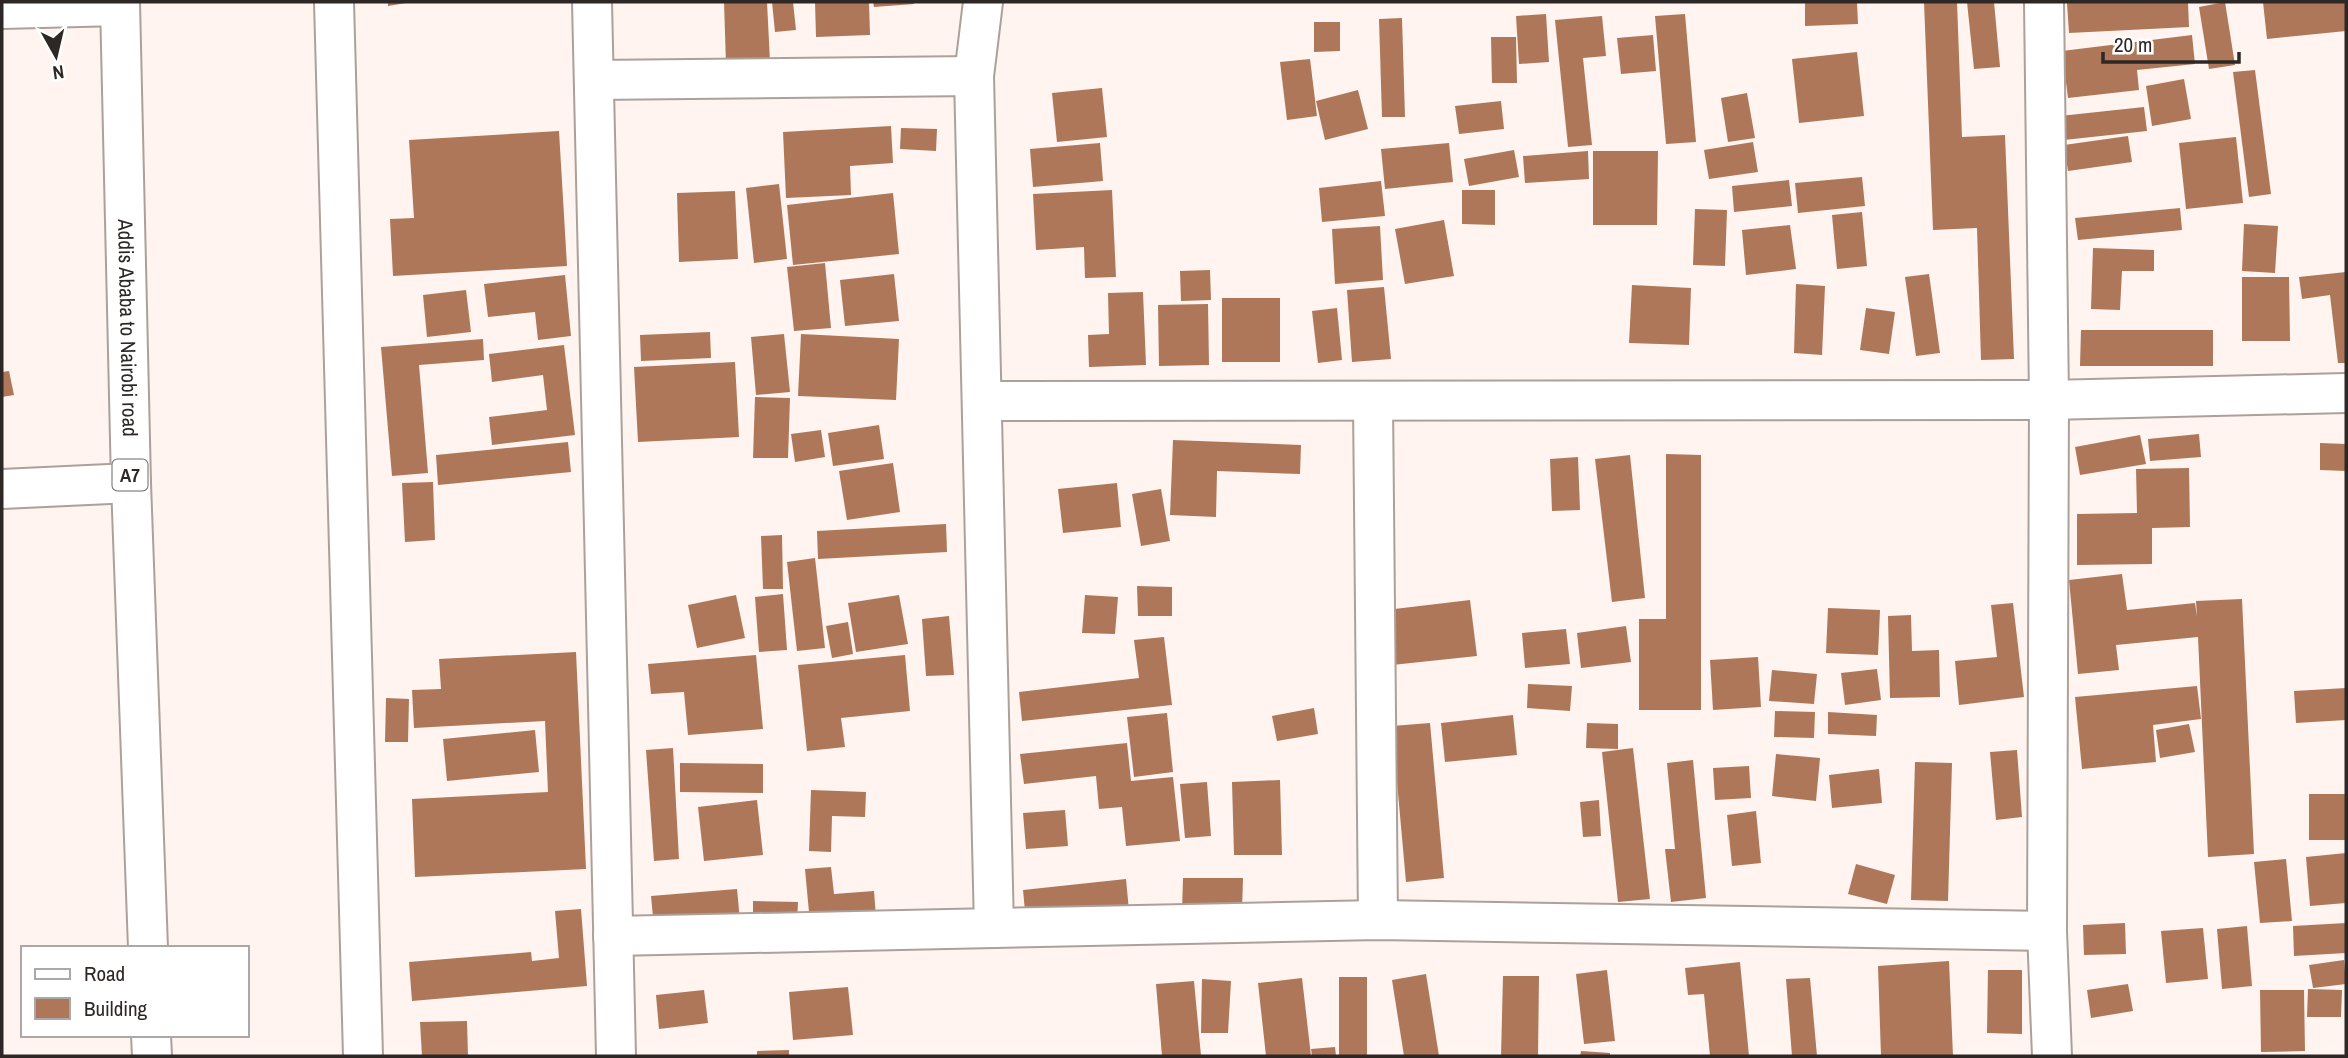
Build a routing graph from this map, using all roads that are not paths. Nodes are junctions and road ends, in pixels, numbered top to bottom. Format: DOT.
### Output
graph roads {
  1 [pos="334,2"];
  2 [pos="592,2"];
  3 [pos="983,2"];
  4 [pos="2044,2"];
  5 [pos="120,4"];
  6 [pos="2,9"];
  7 [pos="975,76"];
  8 [pos="594,80"];
  9 [pos="2346,393"];
  10 [pos="2049,400"];
  11 [pos="983,401"];
  12 [pos="1373,401"];
  13 [pos="131,483"];
  14 [pos="2,488"];
  15 [pos="1378,919"];
  16 [pos="994,928"];
  17 [pos="2047,931"];
  18 [pos="613,936"];
  19 [pos="148,946"];
  20 [pos="151,1037"];
  21 [pos="152,1056"];
  22 [pos="363,1056"];
  23 [pos="616,1056"];
  24 [pos="2052,1056"];
  1 -- 22 [label="main road"];
  2 -- 8 [label="main road"];
  3 -- 7 [label="main road"];
  4 -- 10 [label="main road"];
  5 -- 6 [label="main road"];
  5 -- 13 [label="main road, Addis Ababa to Nairobi road / A7"];
  7 -- 8 [label="main road"];
  7 -- 11 [label="main road"];
  8 -- 18 [label="main road"];
  9 -- 10 [label="main road"];
  10 -- 12 [label="main road"];
  10 -- 17 [label="main road"];
  11 -- 12 [label="main road"];
  11 -- 16 [label="main road"];
  12 -- 15 [label="main road"];
  13 -- 14 [label="main road"];
  13 -- 19 [label="main road, Addis Ababa to Nairobi road / A7"];
  15 -- 16 [label="main road"];
  15 -- 17 [label="main road"];
  16 -- 18 [label="main road"];
  17 -- 24 [label="main road"];
  18 -- 23 [label="main road"];
  20 -- 21 [label="main road"];
}
